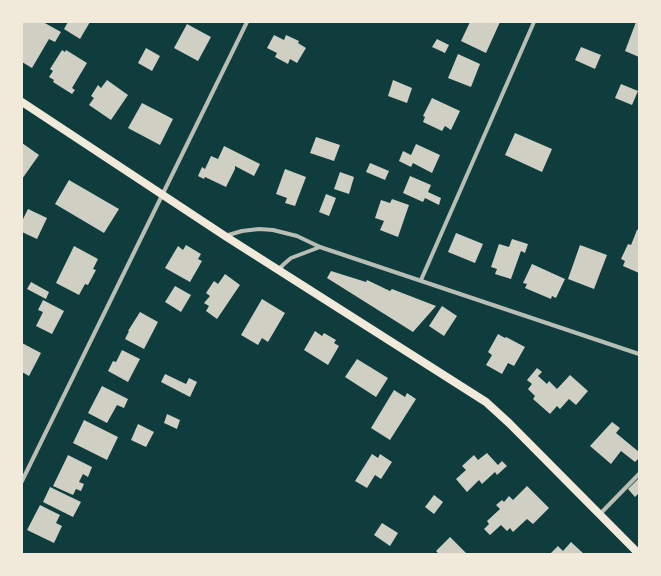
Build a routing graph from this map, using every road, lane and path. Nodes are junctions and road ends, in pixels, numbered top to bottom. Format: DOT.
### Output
graph roads {
  1 [pos="247,22"];
  2 [pos="534,22"];
  3 [pos="22,102"];
  4 [pos="163,195"];
  5 [pos="225,236"];
  6 [pos="320,247"];
  7 [pos="278,270"];
  8 [pos="421,280"];
  9 [pos="639,354"];
  10 [pos="639,474"];
  11 [pos="22,480"];
  12 [pos="600,514"];
  13 [pos="639,554"];
  1 -- 4 [label="street"];
  2 -- 8 [label="street"];
  3 -- 4 [label="main road"];
  4 -- 5 [label="main road"];
  4 -- 11 [label="street"];
  5 -- 6 [label="street"];
  5 -- 7 [label="main road"];
  6 -- 7 [label="street"];
  6 -- 8 [label="street"];
  7 -- 12 [label="main road"];
  8 -- 9 [label="street"];
  10 -- 12 [label="street"];
  12 -- 13 [label="main road"];
}
